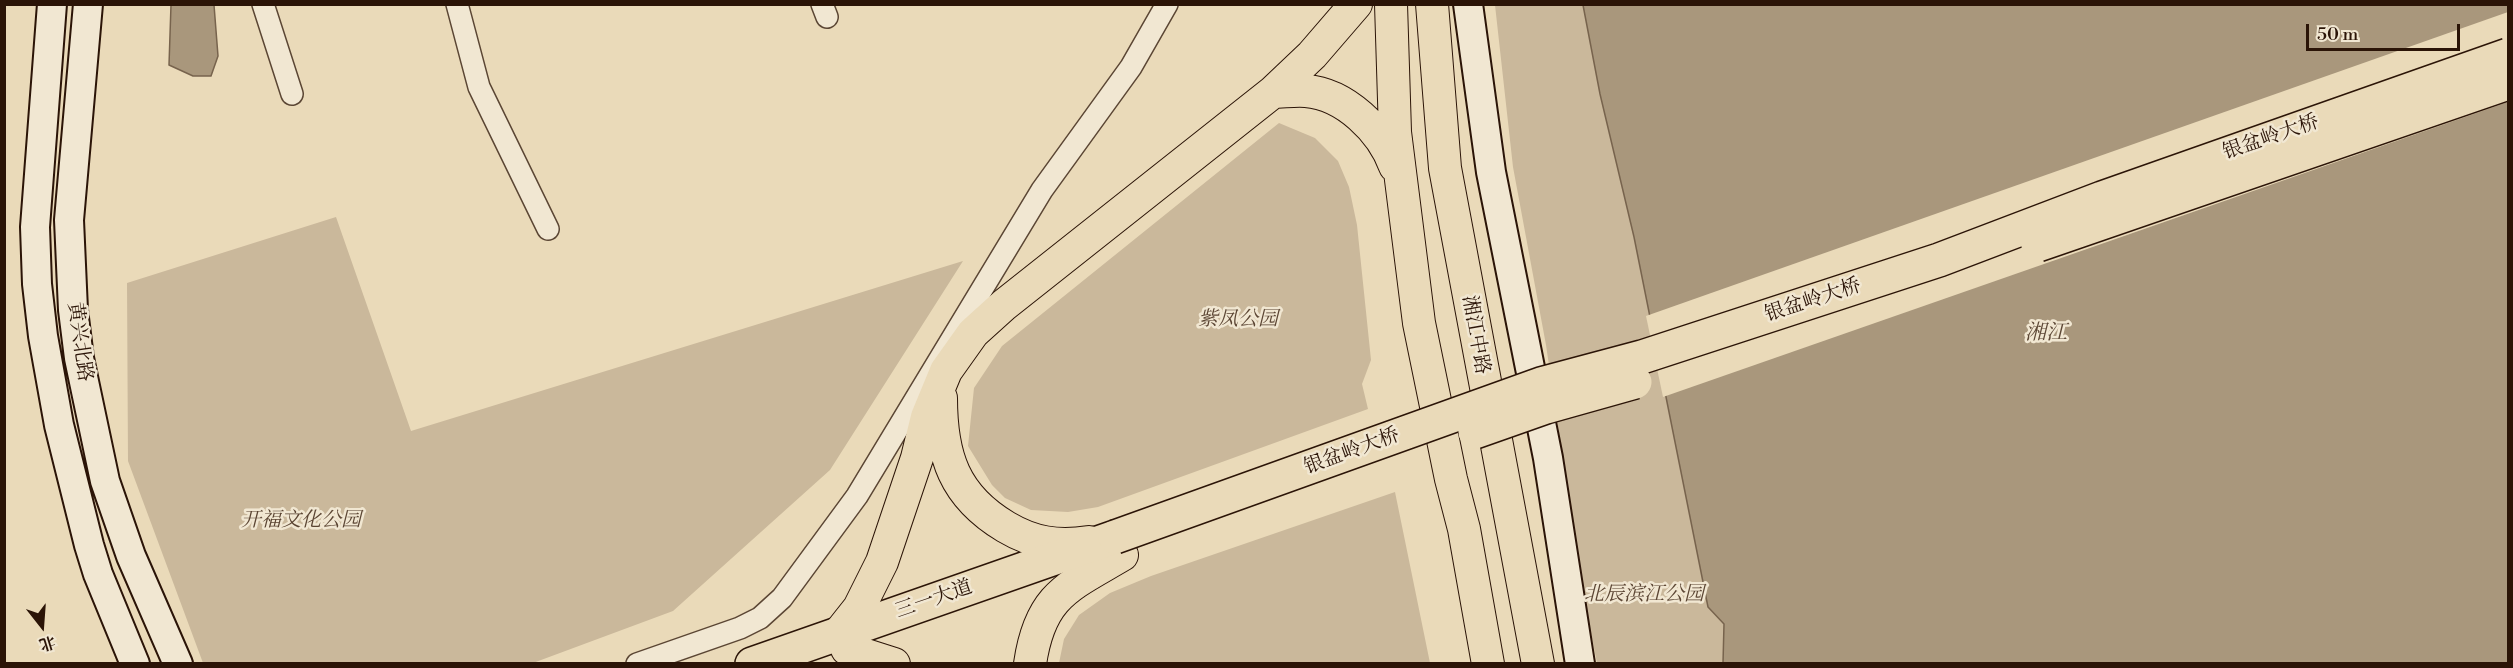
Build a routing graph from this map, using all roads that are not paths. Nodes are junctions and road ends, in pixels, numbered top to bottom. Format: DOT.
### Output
graph roads {
  1 [pos="52,4"];
  2 [pos="88,4"];
  3 [pos="263,4"];
  4 [pos="457,4"];
  5 [pos="1167,4"];
  6 [pos="1356,4"];
  7 [pos="1391,4"];
  8 [pos="1432,4"];
  9 [pos="1468,4"];
  10 [pos="2508,55"];
  11 [pos="2508,83"];
  12 [pos="1273,92"];
  13 [pos="292,94"];
  14 [pos="1400,182"];
  15 [pos="548,229"];
  16 [pos="946,370"];
  17 [pos="1118,546"];
  18 [pos="844,641"];
  19 [pos="135,663"];
  20 [pos="177,663"];
  21 [pos="637,663"];
  22 [pos="752,663"];
  23 [pos="809,663"];
  24 [pos="894,663"];
  25 [pos="1030,663"];
  26 [pos="1488,663"];
  27 [pos="1538,663"];
  28 [pos="1580,663"];
  1 -- 19 [label="main road, 黄兴北路"];
  2 -- 20 [label="main road, 黄兴北路"];
  3 -- 13 [label="street"];
  4 -- 15 [label="street"];
  5 -- 21 [label="street"];
  6 -- 12 [label="main road"];
  7 -- 14 [label="main road"];
  8 -- 27 [label="main road, 湘江中路"];
  9 -- 28 [label="main road"];
  10 -- 17 [label="highway, 银盆岭大桥, bridge"];
  11 -- 17 [label="highway, 银盆岭大桥, bridge"];
  12 -- 14 [label="main road"];
  12 -- 16 [label="main road"];
  14 -- 26 [label="main road"];
  16 -- 17 [label="main road"];
  16 -- 18 [label="main road"];
  17 -- 18 [label="highway, 三一大道"];
  17 -- 25 [label="main road"];
  18 -- 22 [label="highway, 三一大道"];
  18 -- 23 [label="highway, 三一大道"];
  18 -- 24 [label="main road"];
}
